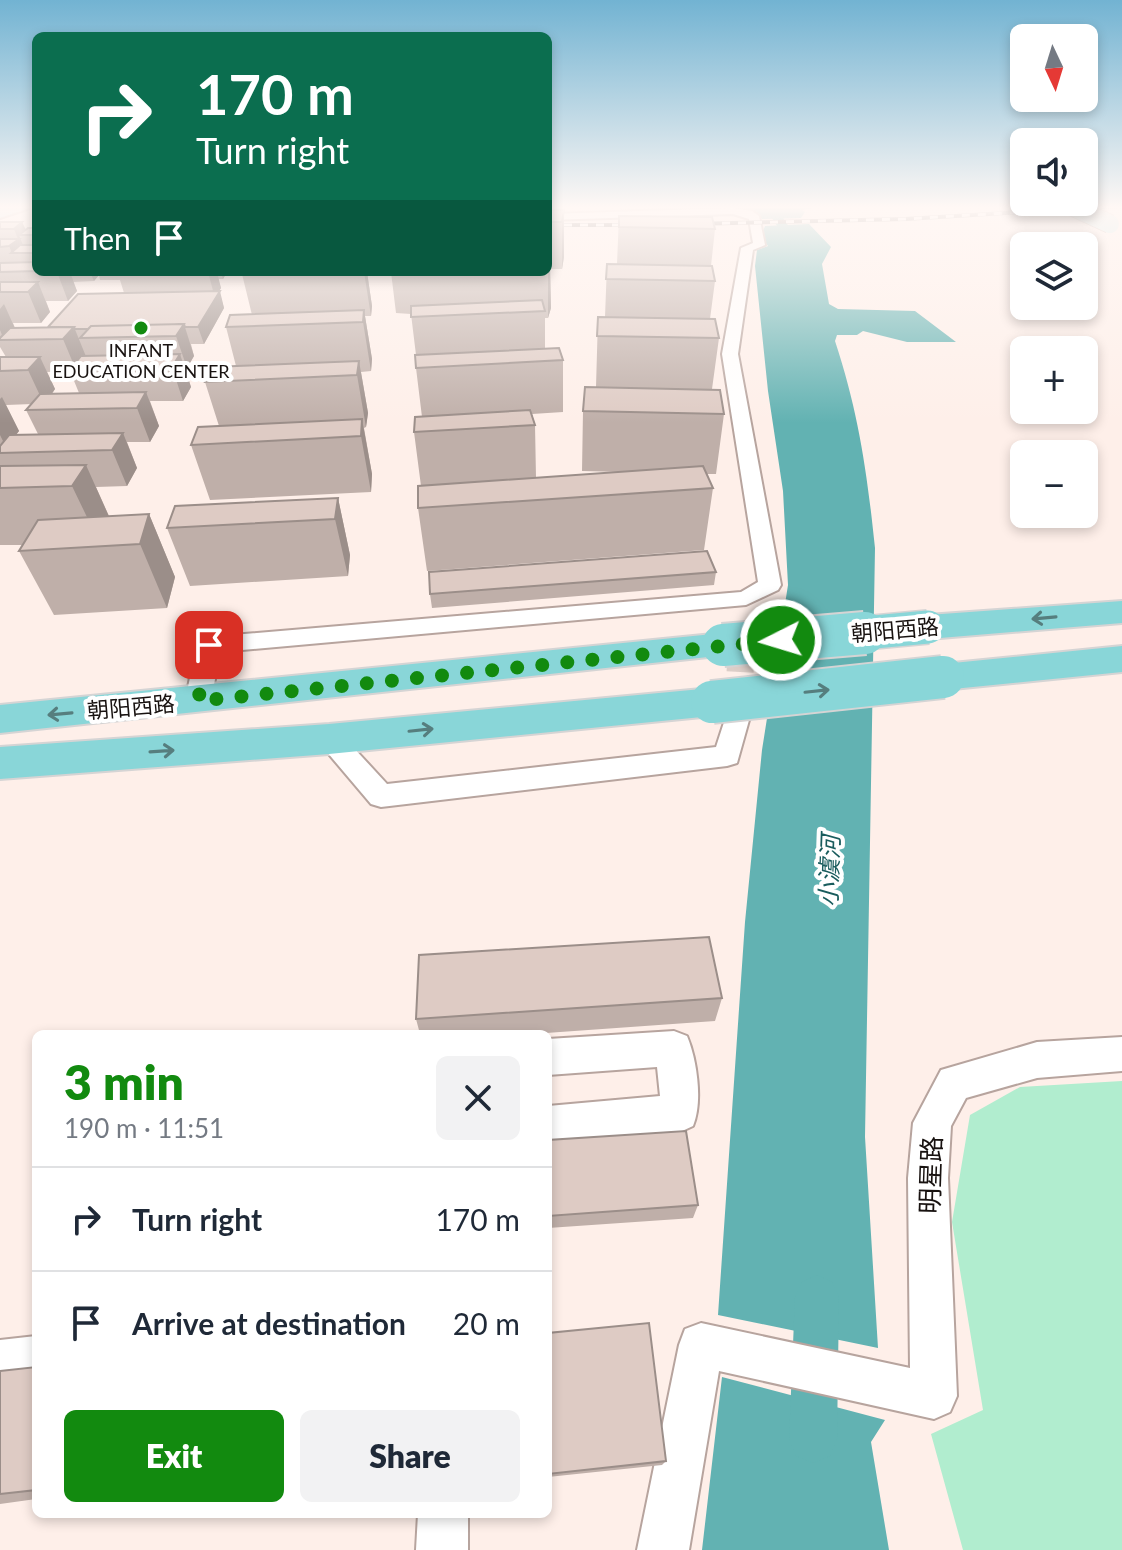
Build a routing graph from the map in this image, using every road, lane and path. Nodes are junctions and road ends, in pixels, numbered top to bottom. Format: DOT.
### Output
graph roads {
  1 [pos="742,278"];
  2 [pos="746,598"];
  3 [pos="1122,612"];
  4 [pos="732,640"];
  5 [pos="1122,659"];
  6 [pos="198,701"];
  7 [pos="725,707"];
  8 [pos="0,719"];
  9 [pos="329,739"];
  10 [pos="0,763"];
  11 [pos="1122,1054"];
  12 [pos="552,1057"];
  13 [pos="552,1125"];
  14 [pos="32,1359"];
  15 [pos="0,1363"];
  16 [pos="443,1518"];
  17 [pos="442,1550"];
  18 [pos="663,1550"];
  1 -- 2 [label="street"];
  2 -- 4 [label="street"];
  2 -- 6 [label="street"];
  3 -- 4 [label="main road, 朝阳西路, one-way, bridge"];
  4 -- 6 [label="main road, 朝阳西路"];
  7 -- 5 [label="main road, 朝阳西路, one-way, bridge"];
  6 -- 8 [label="main road, 朝阳西路, one-way"];
  9 -- 7 [label="main road, 朝阳西路, one-way"];
  7 -- 9 [label="street"];
  10 -- 9 [label="main road, 朝阳西路, one-way"];
  11 -- 18 [label="street, 明星路"];
  12 -- 13 [label="street"];
  14 -- 15 [label="street"];
  16 -- 17 [label="street"];
}
